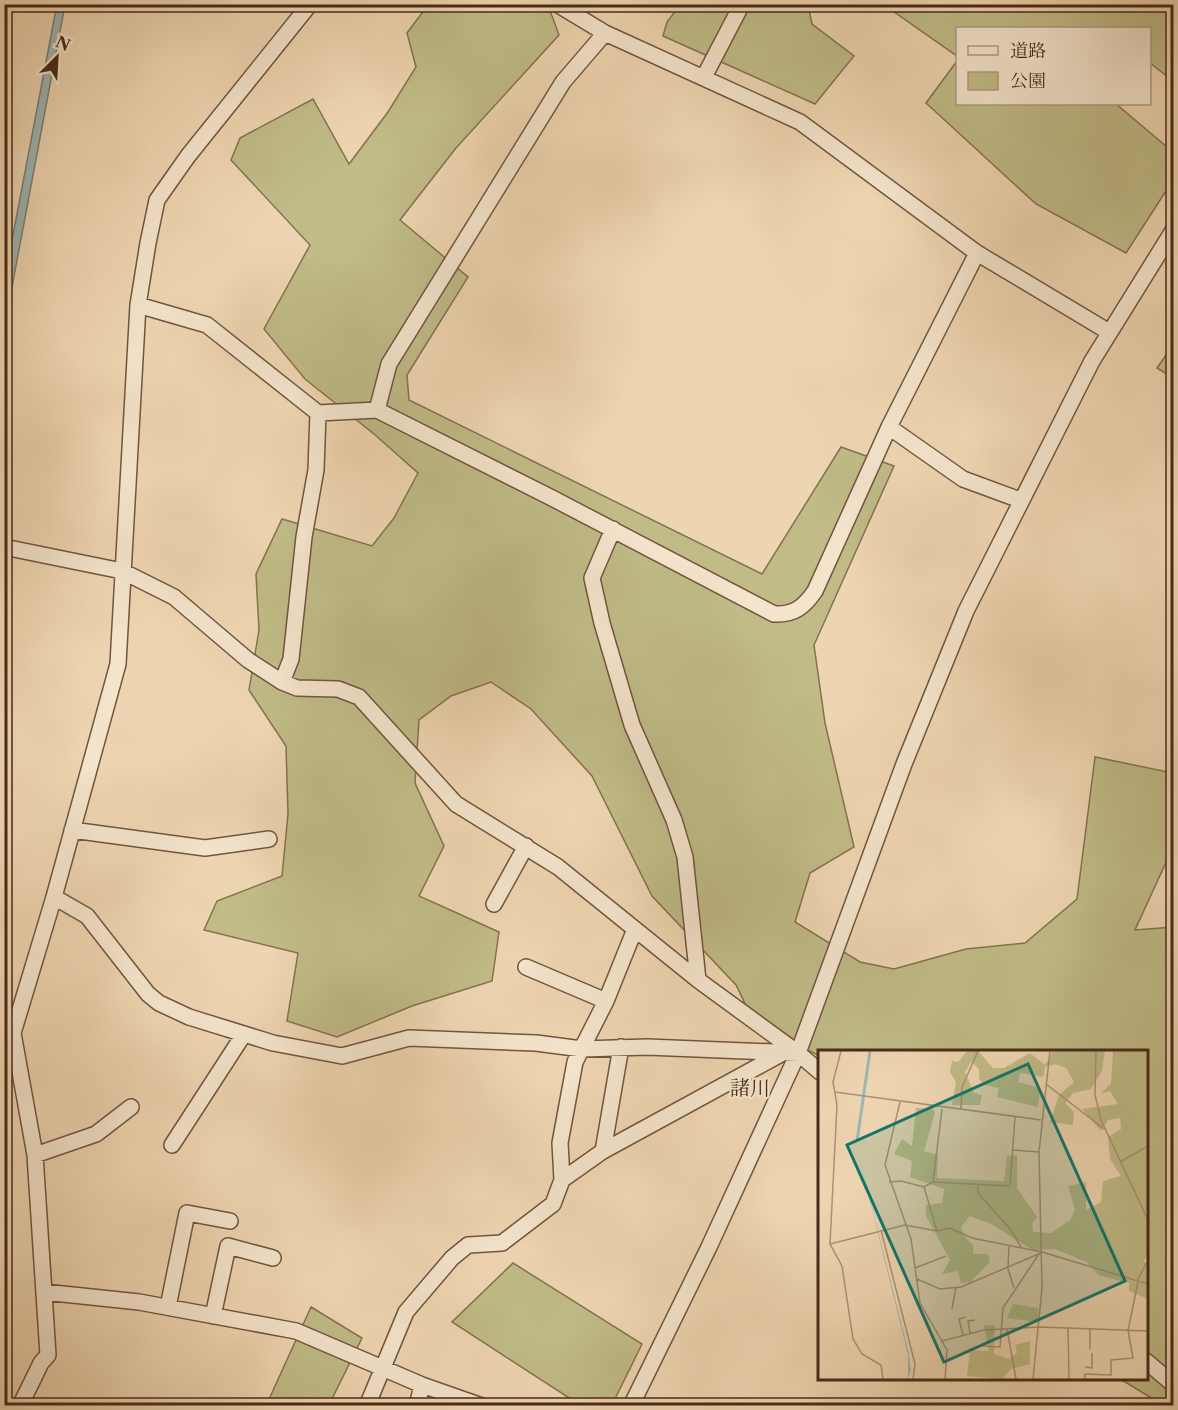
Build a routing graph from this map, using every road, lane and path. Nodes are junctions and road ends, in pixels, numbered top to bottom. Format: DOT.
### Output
graph roads {
  1 [pos="310,4"];
  2 [pos="557,4"];
  3 [pos="741,4"];
  4 [pos="605,33"];
  5 [pos="704,77"];
  6 [pos="1173,229"];
  7 [pos="977,253"];
  8 [pos="138,305"];
  9 [pos="1109,332"];
  10 [pos="377,410"];
  11 [pos="318,413"];
  12 [pos="889,427"];
  13 [pos="1020,501"];
  14 [pos="613,529"];
  15 [pos="4,548"];
  16 [pos="122,571"];
  17 [pos="282,682"];
  18 [pos="72,830"];
  19 [pos="269,839"];
  20 [pos="525,846"];
  21 [pos="54,897"];
  22 [pos="494,904"];
  23 [pos="635,929"];
  24 [pos="526,967"];
  25 [pos="698,980"];
  26 [pos="606,1001"];
  27 [pos="244,1034"];
  28 [pos="621,1047"];
  29 [pos="582,1049"];
  30 [pos="790,1053"];
  31 [pos="818,1071"];
  32 [pos="131,1107"];
  33 [pos="172,1144"];
  34 [pos="603,1151"];
  35 [pos="35,1155"];
  36 [pos="562,1180"];
  37 [pos="231,1221"];
  38 [pos="273,1258"];
  39 [pos="44,1292"];
  40 [pos="168,1307"];
  41 [pos="213,1316"];
  42 [pos="1148,1363"];
  43 [pos="384,1367"];
  44 [pos="1173,1384"];
  45 [pos="422,1385"];
  46 [pos="20,1406"];
  47 [pos="368,1406"];
  48 [pos="417,1406"];
  49 [pos="482,1406"];
  50 [pos="631,1406"];
  1 -- 8 [label="street"];
  2 -- 4 [label="street"];
  3 -- 5 [label="street"];
  4 -- 5 [label="street"];
  4 -- 10 [label="street"];
  5 -- 7 [label="street"];
  6 -- 9 [label="street"];
  7 -- 9 [label="street"];
  7 -- 12 [label="street"];
  8 -- 11 [label="street"];
  8 -- 16 [label="street"];
  9 -- 13 [label="street"];
  10 -- 11 [label="street"];
  10 -- 14 [label="street"];
  11 -- 17 [label="street"];
  12 -- 13 [label="street"];
  12 -- 14 [label="street"];
  13 -- 30 [label="street"];
  14 -- 25 [label="street"];
  15 -- 16 [label="street"];
  16 -- 17 [label="street"];
  16 -- 18 [label="street"];
  17 -- 20 [label="street"];
  18 -- 19 [label="street"];
  18 -- 21 [label="street"];
  20 -- 22 [label="street"];
  20 -- 23 [label="street"];
  21 -- 27 [label="street"];
  21 -- 35 [label="street"];
  23 -- 25 [label="street"];
  23 -- 26 [label="street"];
  24 -- 26 [label="street"];
  25 -- 30 [label="street"];
  26 -- 29 [label="street"];
  27 -- 29 [label="street"];
  27 -- 33 [label="street"];
  28 -- 29 [label="street"];
  28 -- 30 [label="street"];
  28 -- 34 [label="street"];
  29 -- 36 [label="street"];
  30 -- 31 [label="street"];
  30 -- 34 [label="street"];
  30 -- 50 [label="street"];
  32 -- 35 [label="street"];
  34 -- 36 [label="street"];
  35 -- 39 [label="street"];
  36 -- 43 [label="street"];
  37 -- 40 [label="street"];
  38 -- 41 [label="street"];
  39 -- 40 [label="street"];
  39 -- 46 [label="street"];
  40 -- 41 [label="street"];
  41 -- 43 [label="street"];
  42 -- 44 [label="street"];
  43 -- 45 [label="street"];
  43 -- 47 [label="street"];
  45 -- 48 [label="street"];
  45 -- 49 [label="street"];
}
